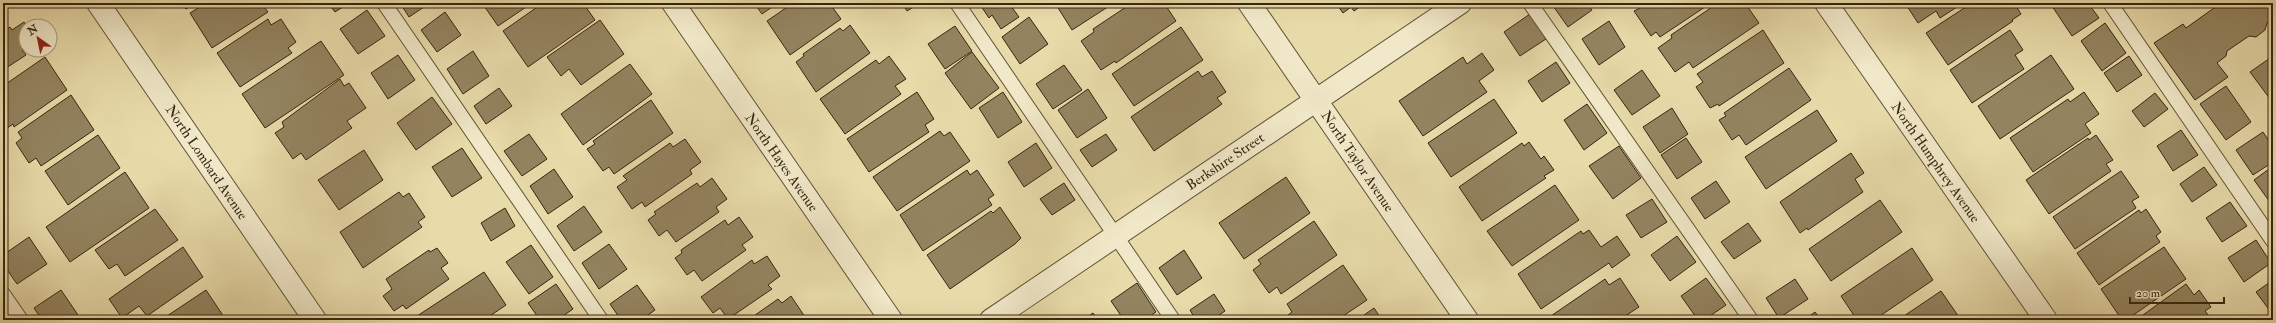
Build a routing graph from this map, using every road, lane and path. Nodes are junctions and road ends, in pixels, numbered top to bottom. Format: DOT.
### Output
graph roads {
  1 [pos="98,3"];
  2 [pos="384,3"];
  3 [pos="673,3"];
  4 [pos="957,3"];
  5 [pos="1249,3"];
  6 [pos="1460,3"];
  7 [pos="1530,3"];
  8 [pos="1826,3"];
  9 [pos="2110,3"];
  10 [pos="1317,100"];
  11 [pos="1115,236"];
  12 [pos="2273,241"];
  13 [pos="3,294"];
  14 [pos="21,320"];
  15 [pos="315,320"];
  16 [pos="601,320"];
  17 [pos="891,320"];
  18 [pos="990,320"];
  19 [pos="1173,320"];
  20 [pos="1467,320"];
  21 [pos="1751,320"];
  22 [pos="2046,320"];
  1 -- 15 [label="street, North Lombard Avenue"];
  2 -- 16 [label="lane"];
  3 -- 17 [label="street, North Hayes Avenue"];
  4 -- 11 [label="lane"];
  5 -- 10 [label="street, North Taylor Avenue"];
  6 -- 10 [label="street, Berkshire Street"];
  7 -- 21 [label="lane"];
  8 -- 22 [label="street, North Humphrey Avenue"];
  9 -- 12 [label="lane"];
  10 -- 11 [label="street, Berkshire Street"];
  10 -- 20 [label="street, North Taylor Avenue"];
  11 -- 18 [label="street, Berkshire Street"];
  11 -- 19 [label="lane"];
  13 -- 14 [label="lane"];
}
